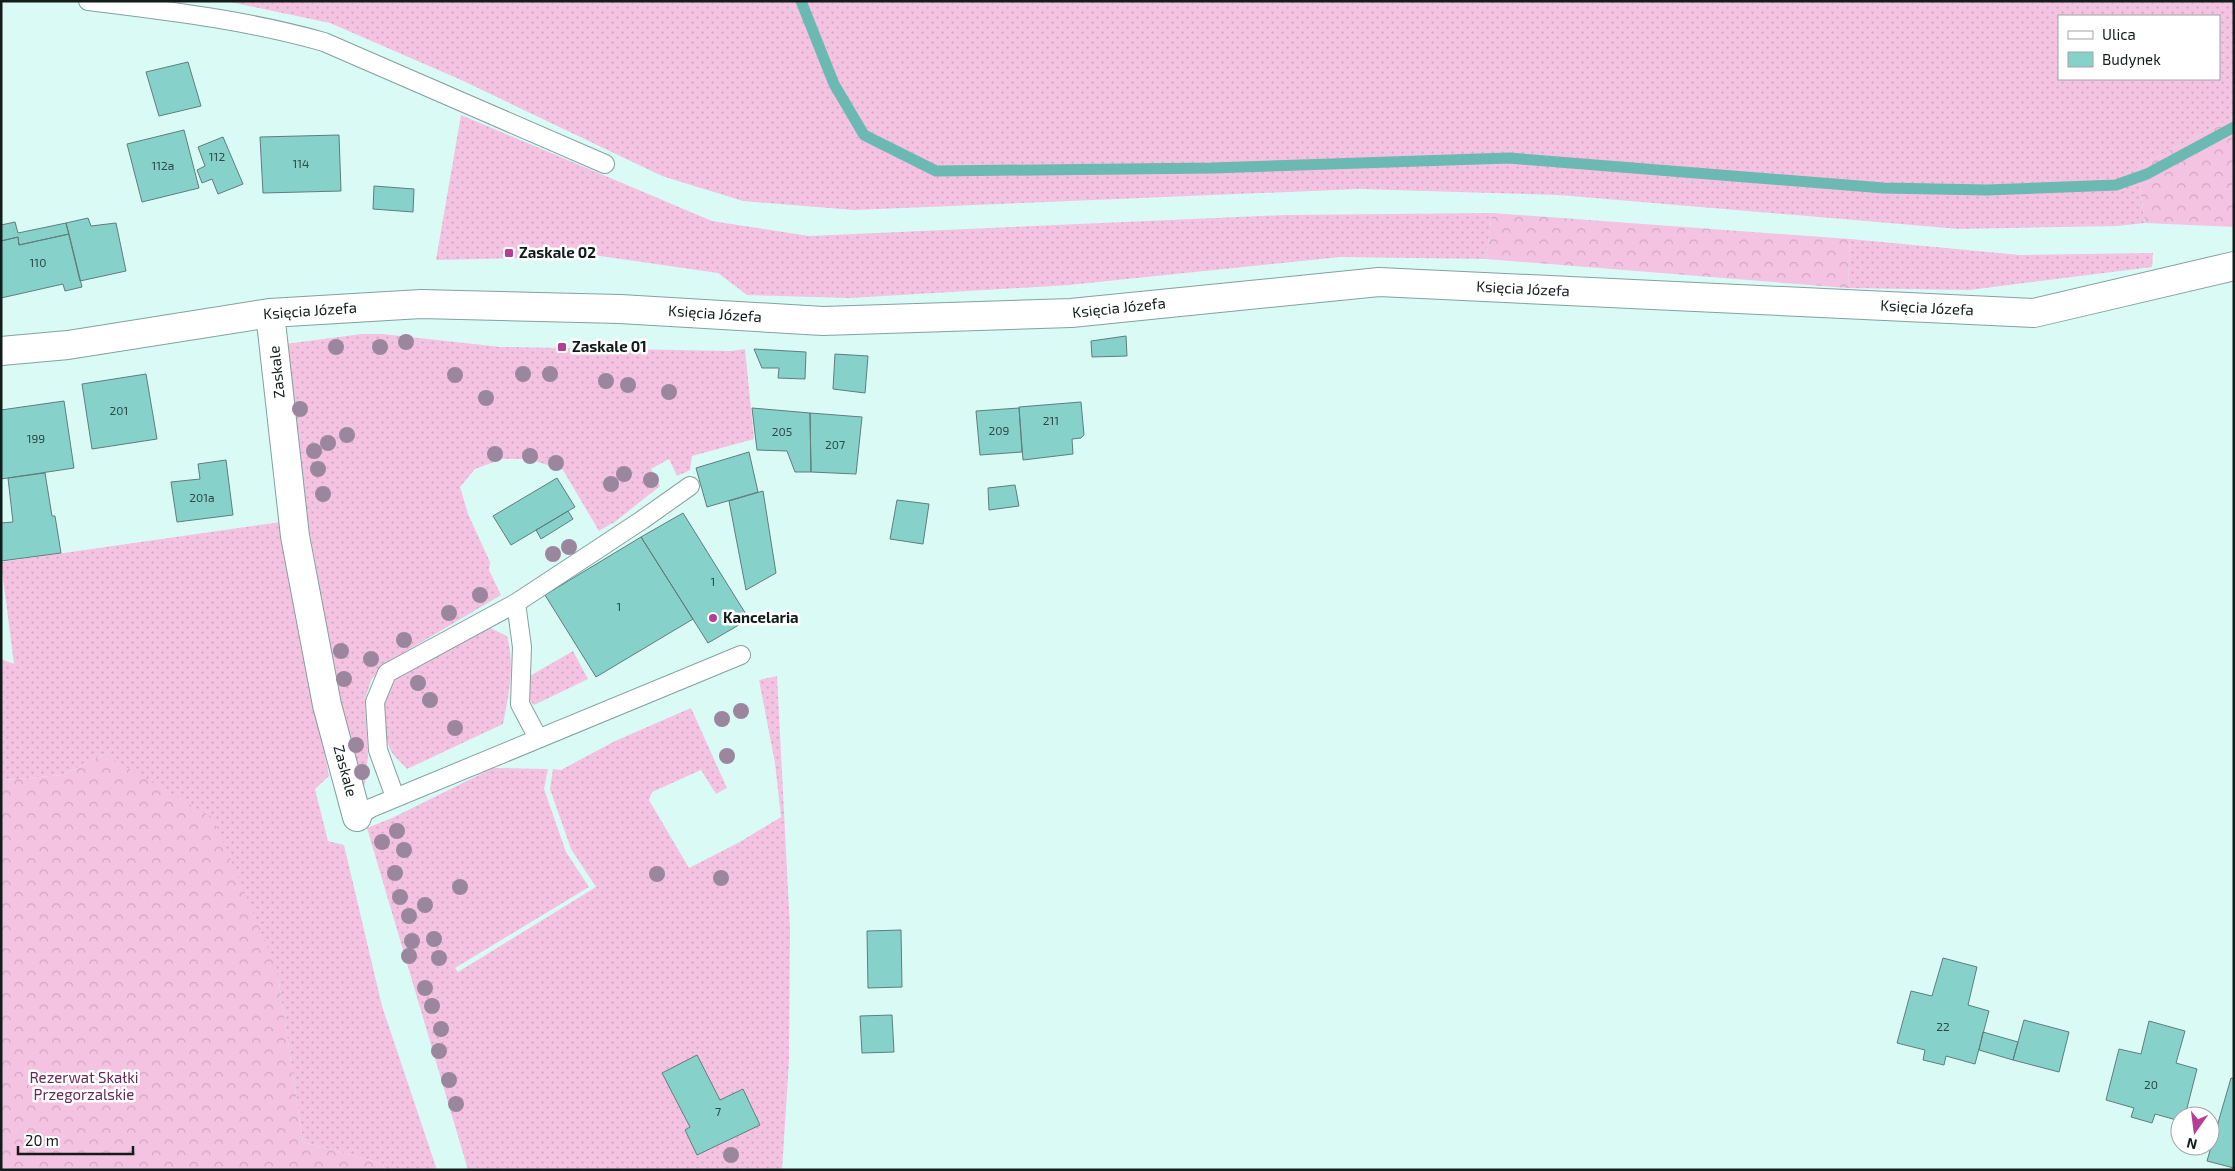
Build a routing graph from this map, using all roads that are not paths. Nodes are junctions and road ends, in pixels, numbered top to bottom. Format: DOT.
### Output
graph roads {
  1 [pos="88,1"];
  2 [pos="604,164"];
  3 [pos="2234,266"];
  4 [pos="270,312"];
  5 [pos="1,351"];
  6 [pos="690,486"];
  7 [pos="516,603"];
  8 [pos="741,655"];
  9 [pos="538,738"];
  10 [pos="395,797"];
  11 [pos="357,817"];
  1 -- 2 [label="lane"];
  3 -- 4 [label="street, Księcia Józefa"];
  4 -- 5 [label="street, Księcia Józefa"];
  4 -- 11 [label="street, Zaskale"];
  6 -- 7 [label="lane"];
  7 -- 9 [label="lane"];
  7 -- 10 [label="lane"];
  8 -- 9 [label="lane, Zaskale"];
  9 -- 10 [label="lane, Zaskale"];
  10 -- 11 [label="lane, Zaskale"];
}
